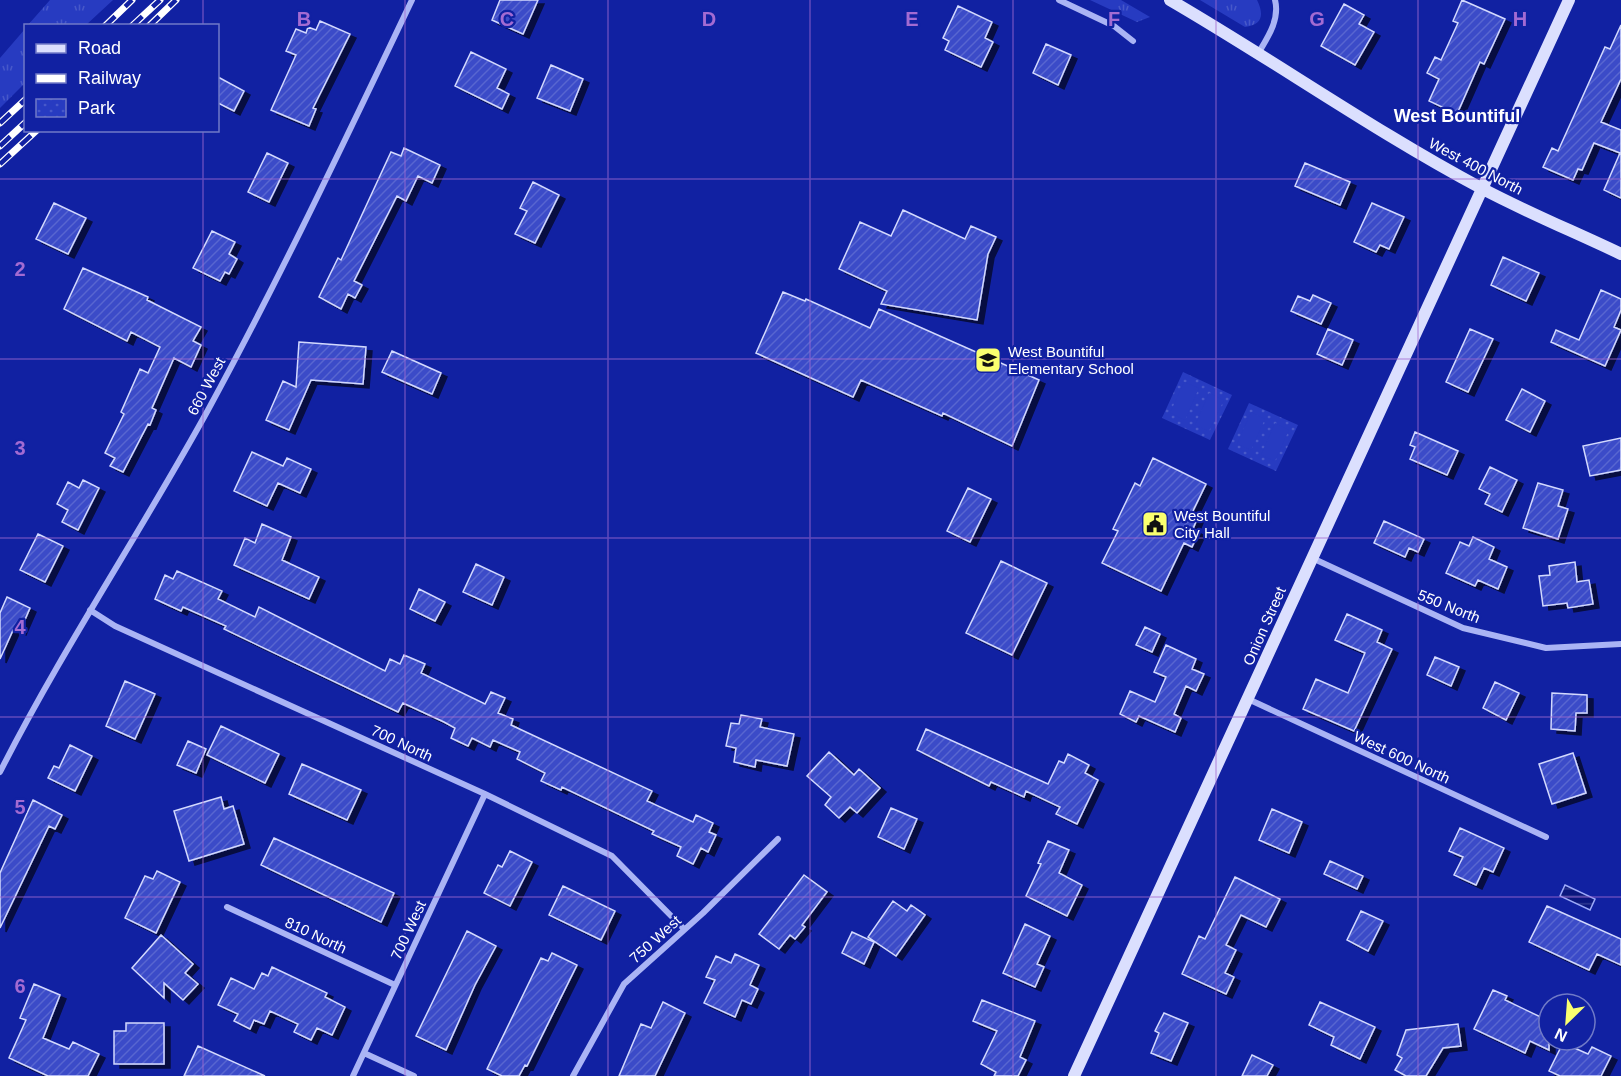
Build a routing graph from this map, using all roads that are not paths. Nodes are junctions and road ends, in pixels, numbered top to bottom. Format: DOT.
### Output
graph roads {
  1 [pos="412,0"];
  2 [pos="1059,0"];
  3 [pos="1170,0"];
  4 [pos="1275,0"];
  5 [pos="1569,0"];
  6 [pos="1133,41"];
  7 [pos="1259,52"];
  8 [pos="1482,189"];
  9 [pos="1621,254"];
  10 [pos="1312,558"];
  11 [pos="90,610"];
  12 [pos="1621,644"];
  13 [pos="1248,699"];
  14 [pos="0,772"];
  15 [pos="485,794"];
  16 [pos="1546,837"];
  17 [pos="778,838"];
  18 [pos="227,907"];
  19 [pos="684,929"];
  20 [pos="395,985"];
  21 [pos="364,1053"];
  22 [pos="353,1076"];
  23 [pos="414,1076"];
  24 [pos="573,1076"];
  25 [pos="1074,1076"];
  1 -- 11 [label="street, 660 West"];
  2 -- 6 [label="street"];
  3 -- 7 [label="street, West 400 North"];
  4 -- 7 [label="street"];
  5 -- 8 [label="street, Onion Street"];
  7 -- 8 [label="street, West 400 North"];
  8 -- 9 [label="street, West 400 North"];
  8 -- 10 [label="street, Onion Street"];
  10 -- 12 [label="street, 550 North"];
  10 -- 13 [label="street, Onion Street"];
  11 -- 14 [label="street, 660 West"];
  11 -- 15 [label="street, 700 North"];
  13 -- 16 [label="street, West 600 North"];
  13 -- 25 [label="street, Onion Street"];
  15 -- 19 [label="street, 700 North"];
  15 -- 20 [label="street, 700 West"];
  17 -- 19 [label="street, 750 West"];
  18 -- 20 [label="street, 810 North"];
  19 -- 24 [label="street, 750 West"];
  20 -- 21 [label="street, 700 West"];
  21 -- 22 [label="street, 700 West"];
  21 -- 23 [label="street"];
}
